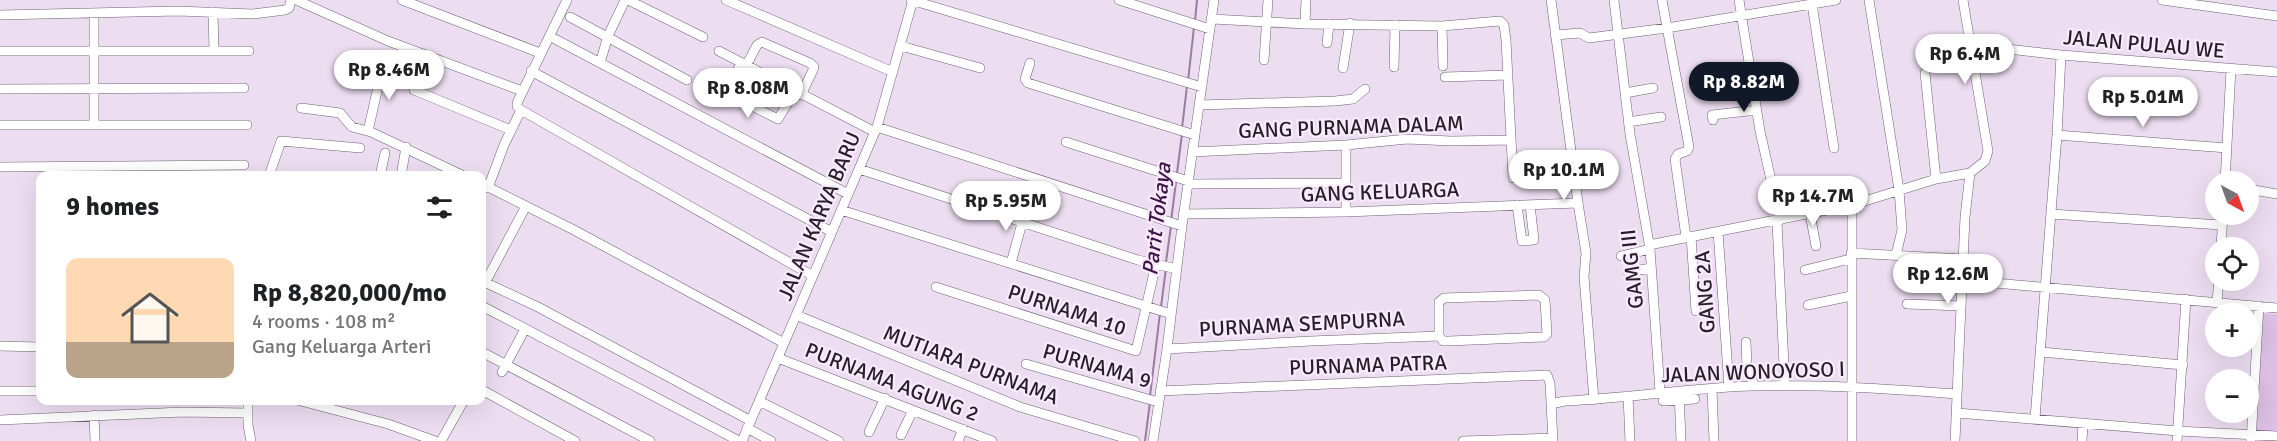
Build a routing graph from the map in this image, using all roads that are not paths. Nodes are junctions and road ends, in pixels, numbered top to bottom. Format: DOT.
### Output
graph roads {
  1 [pos="291,0"];
  2 [pos="296,0"];
  3 [pos="402,0"];
  4 [pos="567,0"];
  5 [pos="626,0"];
  6 [pos="726,0"];
  7 [pos="912,0"];
  8 [pos="1119,0"];
  9 [pos="1214,0"];
  10 [pos="1268,0"];
  11 [pos="1306,0"];
  12 [pos="1551,0"];
  13 [pos="1614,0"];
  14 [pos="1662,0"];
  15 [pos="1739,0"];
  16 [pos="1836,0"];
  17 [pos="1869,0"];
  18 [pos="1963,0"];
  19 [pos="2162,0"];
  20 [pos="1812,4"];
  21 [pos="213,12"];
  22 [pos="94,14"];
  23 [pos="0,15"];
  24 [pos="1742,15"];
  25 [pos="2277,16"];
  26 [pos="570,17"];
  27 [pos="1267,22"];
  28 [pos="1350,23"];
  29 [pos="1305,24"];
  30 [pos="1329,24"];
  31 [pos="1209,25"];
  32 [pos="1395,25"];
  33 [pos="1442,26"];
  34 [pos="1667,28"];
  35 [pos="1618,34"];
  36 [pos="1555,35"];
  37 [pos="608,36"];
  38 [pos="704,38"];
  39 [pos="555,39"];
  40 [pos="1328,43"];
  41 [pos="1972,45"];
  42 [pos="901,46"];
  43 [pos="95,50"];
  44 [pos="214,50"];
  45 [pos="0,51"];
  46 [pos="249,51"];
  47 [pos="718,51"];
  48 [pos="540,53"];
  49 [pos="2061,56"];
  50 [pos="1264,60"];
  51 [pos="600,63"];
  52 [pos="1030,63"];
  53 [pos="744,64"];
  54 [pos="383,65"];
  55 [pos="1443,66"];
  56 [pos="1394,67"];
  57 [pos="980,68"];
  58 [pos="1343,68"];
  59 [pos="2231,69"];
  60 [pos="531,71"];
  61 [pos="893,72"];
  62 [pos="2277,72"];
  63 [pos="1925,73"];
  64 [pos="1508,75"];
  65 [pos="1445,77"];
  66 [pos="687,80"];
  67 [pos="1200,87"];
  68 [pos="94,88"];
  69 [pos="244,88"];
  70 [pos="1653,88"];
  71 [pos="0,89"];
  72 [pos="1365,89"];
  73 [pos="414,90"];
  74 [pos="522,91"];
  75 [pos="798,93"];
  76 [pos="1625,93"];
  77 [pos="1200,105"];
  78 [pos="301,108"];
  79 [pos="521,110"];
  80 [pos="1757,111"];
  81 [pos="1661,117"];
  82 [pos="1713,120"];
  83 [pos="1628,122"];
  84 [pos="94,124"];
  85 [pos="0,125"];
  86 [pos="247,125"];
  87 [pos="511,130"];
  88 [pos="876,130"];
  89 [pos="369,131"];
  90 [pos="1188,133"];
  91 [pos="2057,135"];
  92 [pos="1511,140"];
  93 [pos="1066,142"];
  94 [pos="1346,145"];
  95 [pos="406,147"];
  96 [pos="360,148"];
  97 [pos="1834,148"];
  98 [pos="2227,148"];
  99 [pos="1192,152"];
  100 [pos="385,153"];
  101 [pos="244,165"];
  102 [pos="0,167"];
  103 [pos="859,169"];
  104 [pos="271,171"];
  105 [pos="381,171"];
  106 [pos="402,171"];
  107 [pos="454,171"];
  108 [pos="2226,171"];
  109 [pos="1970,173"];
  110 [pos="1513,178"];
  111 [pos="1936,179"];
  112 [pos="1187,182"];
  113 [pos="1345,183"];
  114 [pos="486,184"];
  115 [pos="486,186"];
  116 [pos="1899,190"];
  117 [pos="2259,191"];
  118 [pos="848,194"];
  119 [pos="2277,194"];
  120 [pos="1095,198"];
  121 [pos="1578,203"];
  122 [pos="1517,205"];
  123 [pos="1530,205"];
  124 [pos="1852,205"];
  125 [pos="526,206"];
  126 [pos="1092,209"];
  127 [pos="841,210"];
  128 [pos="1346,212"];
  129 [pos="1184,213"];
  130 [pos="1810,214"];
  131 [pos="2051,214"];
  132 [pos="2205,219"];
  133 [pos="1779,221"];
  134 [pos="1022,223"];
  135 [pos="1180,225"];
  136 [pos="1718,231"];
  137 [pos="832,232"];
  138 [pos="1688,236"];
  139 [pos="1816,246"];
  140 [pos="1650,247"];
  141 [pos="1896,255"];
  142 [pos="1621,256"];
  143 [pos="1850,256"];
  144 [pos="1963,258"];
  145 [pos="1011,263"];
  146 [pos="1159,265"];
  147 [pos="1651,268"];
  148 [pos="1175,269"];
  149 [pos="1805,270"];
  150 [pos="1628,272"];
  151 [pos="813,276"];
  152 [pos="486,277"];
  153 [pos="1962,280"];
  154 [pos="486,283"];
  155 [pos="936,287"];
  156 [pos="2044,287"];
  157 [pos="2218,291"];
  158 [pos="1851,296"];
  159 [pos="2186,299"];
  160 [pos="2217,302"];
  161 [pos="2228,303"];
  162 [pos="1907,304"];
  163 [pos="1808,305"];
  164 [pos="1961,306"];
  165 [pos="2259,306"];
  166 [pos="486,308"];
  167 [pos="2277,308"];
  168 [pos="1152,309"];
  169 [pos="1696,310"];
  170 [pos="1169,314"];
  171 [pos="796,315"];
  172 [pos="525,329"];
  173 [pos="1439,336"];
  174 [pos="1746,342"];
  175 [pos="784,343"];
  176 [pos="0,346"];
  177 [pos="36,347"];
  178 [pos="1167,349"];
  179 [pos="2041,352"];
  180 [pos="486,355"];
  181 [pos="2256,357"];
  182 [pos="778,358"];
  183 [pos="1026,364"];
  184 [pos="2182,365"];
  185 [pos="504,369"];
  186 [pos="1755,386"];
  187 [pos="1785,386"];
  188 [pos="1852,386"];
  189 [pos="1729,387"];
  190 [pos="1712,389"];
  191 [pos="0,391"];
  192 [pos="36,391"];
  193 [pos="486,392"];
  194 [pos="1958,394"];
  195 [pos="1628,396"];
  196 [pos="1661,396"];
  197 [pos="1679,396"];
  198 [pos="885,398"];
  199 [pos="1157,398"];
  200 [pos="1695,399"];
  201 [pos="1594,400"];
  202 [pos="759,401"];
  203 [pos="1551,404"];
  204 [pos="248,405"];
  205 [pos="316,405"];
  206 [pos="461,405"];
  207 [pos="913,410"];
  208 [pos="246,412"];
  209 [pos="1957,413"];
  210 [pos="94,415"];
  211 [pos="2035,419"];
  212 [pos="0,420"];
  213 [pos="2083,423"];
  214 [pos="749,424"];
  215 [pos="963,429"];
  216 [pos="869,432"];
  217 [pos="901,435"];
  218 [pos="2178,436"];
  219 [pos="2277,436"];
  220 [pos="2251,438"];
  221 [pos="1553,440"];
  222 [pos="95,441"];
  223 [pos="251,441"];
  224 [pos="435,441"];
  225 [pos="441,441"];
  226 [pos="575,441"];
  227 [pos="650,441"];
  228 [pos="740,441"];
  229 [pos="771,441"];
  230 [pos="839,441"];
  231 [pos="958,441"];
  232 [pos="993,441"];
  233 [pos="1135,441"];
  234 [pos="1153,441"];
  235 [pos="1463,441"];
  236 [pos="1630,441"];
  237 [pos="1682,441"];
  238 [pos="1714,441"];
  239 [pos="1852,441"];
  240 [pos="1955,441"];
  241 [pos="2082,441"];
  1 -- 21 [label="street"];
  2 -- 74 [label="street"];
  3 -- 48 [label="street"];
  4 -- 48 [label="street"];
  5 -- 37 [label="street"];
  5 -- 38 [label="street"];
  6 -- 61 [label="street"];
  7 -- 42 [label="street, JALAN KARYA BARU"];
  7 -- 67 [label="street"];
  8 -- 31 [label="street"];
  9 -- 31 [label="street"];
  10 -- 27 [label="street"];
  11 -- 29 [label="street"];
  12 -- 36 [label="street"];
  13 -- 35 [label="street, GAMG III"];
  14 -- 34 [label="street"];
  15 -- 24 [label="street"];
  16 -- 20 [label="street"];
  17 -- 116 [label="street"];
  18 -- 41 [label="street"];
  19 -- 25 [label="street"];
  20 -- 24 [label="street"];
  20 -- 97 [label="street"];
  21 -- 22 [label="street"];
  21 -- 44 [label="street"];
  22 -- 23 [label="street"];
  22 -- 43 [label="street"];
  24 -- 34 [label="street"];
  24 -- 80 [label="street"];
  26 -- 37 [label="street"];
  27 -- 29 [label="street"];
  27 -- 31 [label="street"];
  27 -- 50 [label="street"];
  28 -- 30 [label="street"];
  28 -- 32 [label="street"];
  28 -- 58 [label="street"];
  29 -- 30 [label="street"];
  30 -- 40 [label="street"];
  31 -- 67 [label="street"];
  32 -- 33 [label="street"];
  32 -- 56 [label="street"];
  33 -- 55 [label="street"];
  33 -- 64 [label="street"];
  34 -- 35 [label="street"];
  34 -- 138 [label="street"];
  35 -- 36 [label="street"];
  35 -- 76 [label="street, GAMG III"];
  36 -- 121 [label="street"];
  37 -- 51 [label="street"];
  37 -- 66 [label="street"];
  39 -- 51 [label="street"];
  41 -- 49 [label="street, JALAN PULAU WE"];
  41 -- 109 [label="street"];
  42 -- 57 [label="street"];
  42 -- 61 [label="street, JALAN KARYA BARU"];
  43 -- 44 [label="street"];
  43 -- 45 [label="street"];
  43 -- 68 [label="street"];
  44 -- 46 [label="street"];
  47 -- 53 [label="street"];
  48 -- 60 [label="street"];
  49 -- 59 [label="street, JALAN PULAU WE"];
  49 -- 91 [label="street"];
  51 -- 118 [label="street"];
  52 -- 90 [label="street"];
  53 -- 75 [label="street"];
  53 -- 75 [label="street"];
  53 -- 75 [label="street"];
  54 -- 89 [label="street"];
  59 -- 62 [label="street, JALAN PULAU WE"];
  59 -- 98 [label="street"];
  60 -- 74 [label="street"];
  60 -- 137 [label="street"];
  61 -- 88 [label="street, JALAN KARYA BARU"];
  63 -- 111 [label="street"];
  64 -- 65 [label="street"];
  64 -- 92 [label="street"];
  67 -- 77 [label="street"];
  68 -- 69 [label="street"];
  68 -- 71 [label="street"];
  68 -- 84 [label="street"];
  70 -- 76 [label="street"];
  72 -- 77 [label="street"];
  73 -- 87 [label="street"];
  74 -- 79 [label="street"];
  75 -- 88 [label="street"];
  76 -- 83 [label="street, GAMG III"];
  77 -- 90 [label="street"];
  78 -- 89 [label="street"];
  79 -- 87 [label="street"];
  79 -- 151 [label="street"];
  80 -- 82 [label="street"];
  80 -- 133 [label="street"];
  81 -- 83 [label="street"];
  83 -- 140 [label="street, GAMG III"];
  84 -- 85 [label="street"];
  84 -- 86 [label="street"];
  87 -- 114 [label="street"];
  88 -- 103 [label="street, JALAN KARYA BARU"];
  88 -- 120 [label="street"];
  89 -- 95 [label="street"];
  90 -- 99 [label="street"];
  91 -- 98 [label="street"];
  91 -- 131 [label="street"];
  92 -- 94 [label="street, GANG PURNAMA DALAM"];
  92 -- 110 [label="street"];
  93 -- 112 [label="street"];
  94 -- 99 [label="street, GANG PURNAMA DALAM"];
  94 -- 113 [label="street"];
  95 -- 106 [label="street"];
  95 -- 107 [label="street"];
  96 -- 104 [label="street"];
  98 -- 108 [label="street"];
  99 -- 112 [label="street"];
  100 -- 105 [label="street"];
  101 -- 102 [label="street"];
  103 -- 118 [label="street, JALAN KARYA BARU"];
  103 -- 134 [label="street"];
  109 -- 111 [label="street"];
  109 -- 144 [label="street"];
  111 -- 116 [label="street"];
  112 -- 113 [label="street"];
  112 -- 129 [label="street"];
  113 -- 128 [label="street"];
  115 -- 125 [label="street"];
  116 -- 124 [label="street"];
  116 -- 141 [label="street"];
  117 -- 119 [label="street"];
  118 -- 127 [label="street, JALAN KARYA BARU"];
  120 -- 126 [label="street"];
  120 -- 135 [label="street"];
  121 -- 123 [label="street, GANG KELUARGA"];
  121 -- 201 [label="street"];
  122 -- 123 [label="street, GANG KELUARGA"];
  122 -- 123 [label="street"];
  122 -- 128 [label="street, GANG KELUARGA"];
  124 -- 130 [label="street"];
  124 -- 143 [label="street"];
  125 -- 152 [label="street"];
  125 -- 175 [label="street"];
  127 -- 137 [label="street, JALAN KARYA BARU"];
  127 -- 145 [label="street"];
  128 -- 129 [label="street, GANG KELUARGA"];
  129 -- 135 [label="street"];
  130 -- 133 [label="street"];
  130 -- 139 [label="street"];
  131 -- 132 [label="street"];
  131 -- 156 [label="street"];
  133 -- 136 [label="street"];
  133 -- 187 [label="street"];
  134 -- 145 [label="street"];
  134 -- 146 [label="street"];
  135 -- 148 [label="street"];
  136 -- 138 [label="street"];
  136 -- 189 [label="street, GANG 2A"];
  137 -- 151 [label="street, JALAN KARYA BARU"];
  138 -- 140 [label="street"];
  138 -- 169 [label="street"];
  140 -- 142 [label="street"];
  140 -- 147 [label="street, GAMG III"];
  141 -- 143 [label="street"];
  141 -- 144 [label="street"];
  143 -- 149 [label="street"];
  143 -- 158 [label="street"];
  144 -- 153 [label="street"];
  145 -- 168 [label="street"];
  146 -- 148 [label="street"];
  146 -- 168 [label="street, PURNAMA 10"];
  147 -- 150 [label="street"];
  147 -- 196 [label="street, GAMG III"];
  148 -- 170 [label="street"];
  151 -- 171 [label="street, JALAN KARYA BARU"];
  153 -- 156 [label="street"];
  153 -- 164 [label="street"];
  154 -- 214 [label="street"];
  155 -- 168 [label="street, PURNAMA 10"];
  156 -- 159 [label="street"];
  156 -- 179 [label="street"];
  157 -- 160 [label="street"];
  158 -- 163 [label="street"];
  158 -- 188 [label="street"];
  159 -- 160 [label="street"];
  159 -- 184 [label="street"];
  160 -- 161 [label="street"];
  162 -- 164 [label="street"];
  164 -- 194 [label="street"];
  165 -- 167 [label="street"];
  166 -- 172 [label="street"];
  168 -- 170 [label="street"];
  170 -- 178 [label="street"];
  171 -- 175 [label="street, JALAN KARYA BARU"];
  171 -- 233 [label="street, MUTIARA PURNAMA"];
  172 -- 185 [label="street"];
  172 -- 228 [label="street"];
  173 -- 173 [label="street, PURNAMA SEMPURNA"];
  173 -- 178 [label="street, PURNAMA SEMPURNA"];
  174 -- 186 [label="street"];
  175 -- 182 [label="street, JALAN KARYA BARU"];
  176 -- 177 [label="street"];
  178 -- 199 [label="street"];
  179 -- 184 [label="street"];
  179 -- 211 [label="street"];
  180 -- 185 [label="street"];
  181 -- 220 [label="street"];
  182 -- 198 [label="street, PURNAMA AGUNG 2"];
  182 -- 202 [label="street, JALAN KARYA BARU"];
  183 -- 199 [label="street, PURNAMA 9"];
  184 -- 218 [label="street"];
  185 -- 227 [label="street"];
  186 -- 187 [label="street, JALAN WONOYOSO I"];
  186 -- 189 [label="street, JALAN WONOYOSO I"];
  187 -- 188 [label="street, JALAN WONOYOSO I"];
  188 -- 194 [label="street, JALAN WONOYOSO I"];
  188 -- 239 [label="street"];
  189 -- 190 [label="street, JALAN WONOYOSO I"];
  190 -- 197 [label="street, JALAN WONOYOSO I"];
  190 -- 238 [label="street"];
  191 -- 192 [label="street"];
  193 -- 226 [label="street"];
  194 -- 209 [label="street"];
  195 -- 196 [label="street, JALAN WONOYOSO I"];
  195 -- 201 [label="street, JALAN WONOYOSO I"];
  195 -- 236 [label="street"];
  196 -- 197 [label="street, JALAN WONOYOSO I"];
  197 -- 200 [label="street"];
  197 -- 237 [label="street"];
  198 -- 207 [label="street, PURNAMA AGUNG 2"];
  198 -- 216 [label="street"];
  199 -- 203 [label="street, PURNAMA PATRA"];
  199 -- 234 [label="street"];
  201 -- 203 [label="street, JALAN WONOYOSO I"];
  202 -- 214 [label="street, JALAN KARYA BARU"];
  202 -- 230 [label="street"];
  203 -- 221 [label="street"];
  204 -- 223 [label="street"];
  205 -- 224 [label="street"];
  206 -- 225 [label="street"];
  207 -- 215 [label="street, PURNAMA AGUNG 2"];
  207 -- 217 [label="street"];
  208 -- 210 [label="street"];
  209 -- 211 [label="street"];
  209 -- 240 [label="street"];
  210 -- 212 [label="street"];
  210 -- 222 [label="street"];
  211 -- 213 [label="street"];
  213 -- 218 [label="street"];
  213 -- 241 [label="street"];
  214 -- 228 [label="street, JALAN KARYA BARU"];
  214 -- 229 [label="street"];
  215 -- 231 [label="street"];
  215 -- 232 [label="street, PURNAMA AGUNG 2"];
  218 -- 220 [label="street"];
  219 -- 220 [label="street"];
  221 -- 235 [label="street"];
}
